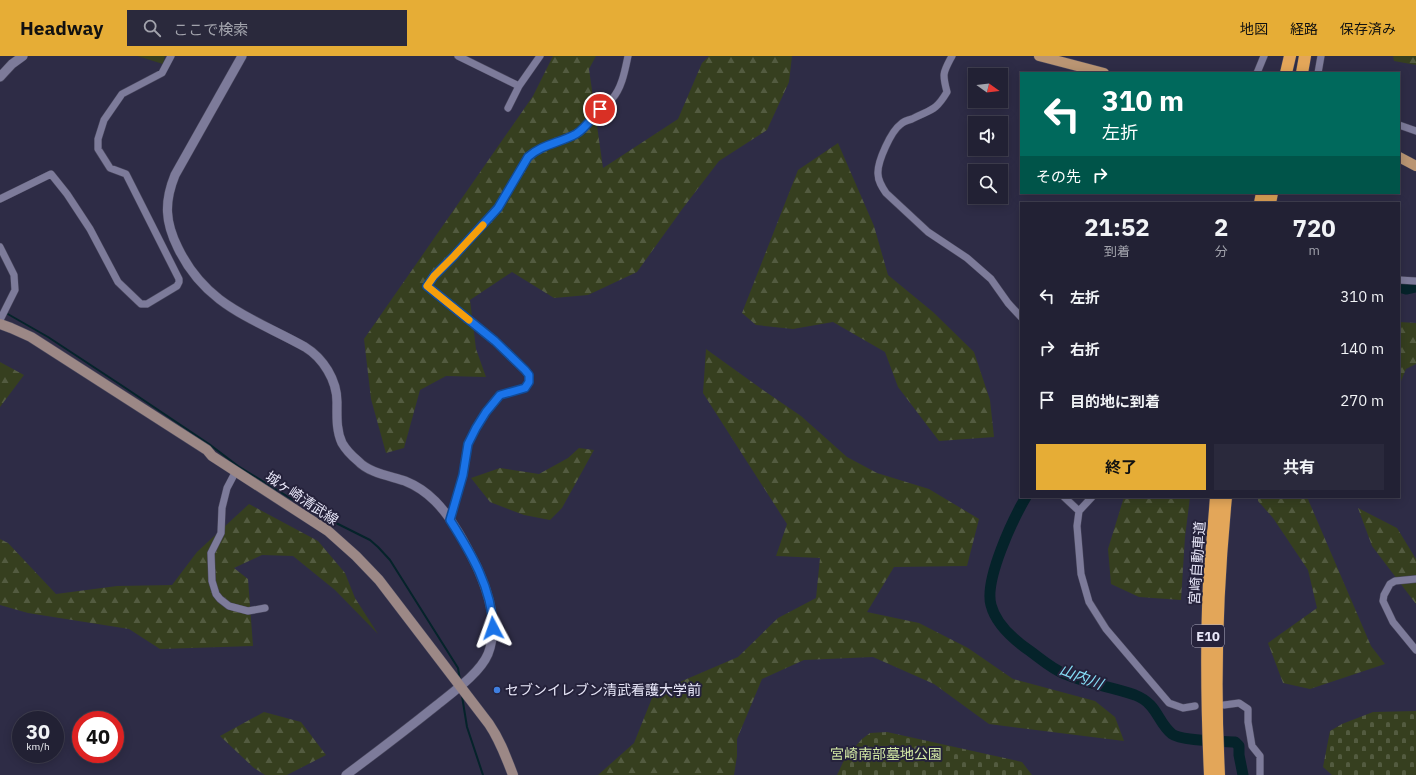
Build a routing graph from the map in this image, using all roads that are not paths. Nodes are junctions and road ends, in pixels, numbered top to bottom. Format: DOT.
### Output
graph roads {
  1 [pos="23,56"];
  2 [pos="171,56"];
  3 [pos="242,56"];
  4 [pos="458,56"];
  5 [pos="540,56"];
  6 [pos="628,56"];
  7 [pos="952,56"];
  8 [pos="1039,56"];
  9 [pos="1264,56"];
  10 [pos="1290,56"];
  11 [pos="1300,56"];
  12 [pos="1305,56"];
  13 [pos="1321,56"];
  14 [pos="1100,72"];
  15 [pos="1257,72"];
  16 [pos="1286,72"];
  17 [pos="1296,72"];
  18 [pos="1302,72"];
  19 [pos="1318,72"];
  20 [pos="0,77"];
  21 [pos="519,86"];
  22 [pos="508,108"];
  23 [pos="1400,125"];
  24 [pos="1416,131"];
  25 [pos="1400,158"];
  26 [pos="1416,166"];
  27 [pos="0,199"];
  28 [pos="0,248"];
  29 [pos="1400,280"];
  30 [pos="1416,280"];
  31 [pos="1020,316"];
  32 [pos="0,320"];
  33 [pos="0,324"];
  34 [pos="236,471"];
  35 [pos="1065,498"];
  36 [pos="1091,498"];
  37 [pos="1216,498"];
  38 [pos="1226,498"];
  39 [pos="1079,511"];
  40 [pos="450,520"];
  41 [pos="1416,579"];
  42 [pos="265,608"];
  43 [pos="1416,650"];
  44 [pos="463,688"];
  45 [pos="1224,705"];
  46 [pos="1195,706"];
  47 [pos="346,775"];
  48 [pos="513,775"];
  49 [pos="1210,775"];
  50 [pos="1219,775"];
  51 [pos="1260,775"];
  1 -- 20 [label="street"];
  2 -- 27 [label="street"];
  3 -- 40 [label="street"];
  4 -- 21 [label="street"];
  5 -- 21 [label="street"];
  6 -- 40 [label="street"];
  7 -- 31 [label="street"];
  8 -- 14 [label="main road"];
  9 -- 15 [label="street"];
  10 -- 16 [label="highway"];
  11 -- 17 [label="highway"];
  12 -- 18 [label="highway"];
  13 -- 19 [label="street"];
  21 -- 22 [label="street"];
  23 -- 24 [label="street"];
  25 -- 26 [label="main road"];
  28 -- 32 [label="street"];
  29 -- 30 [label="street"];
  33 -- 34 [label="main road, 城ヶ崎清武線"];
  34 -- 42 [label="street"];
  34 -- 44 [label="main road, 城ヶ崎清武線"];
  35 -- 39 [label="street"];
  36 -- 39 [label="street"];
  37 -- 49 [label="highway, 宮崎自動車道 / E10"];
  38 -- 50 [label="highway, 宮崎自動車道 / E10"];
  39 -- 46 [label="street"];
  40 -- 44 [label="street"];
  41 -- 43 [label="street"];
  44 -- 47 [label="street"];
  44 -- 48 [label="main road, 城ヶ崎清武線"];
  45 -- 51 [label="street"];
}
